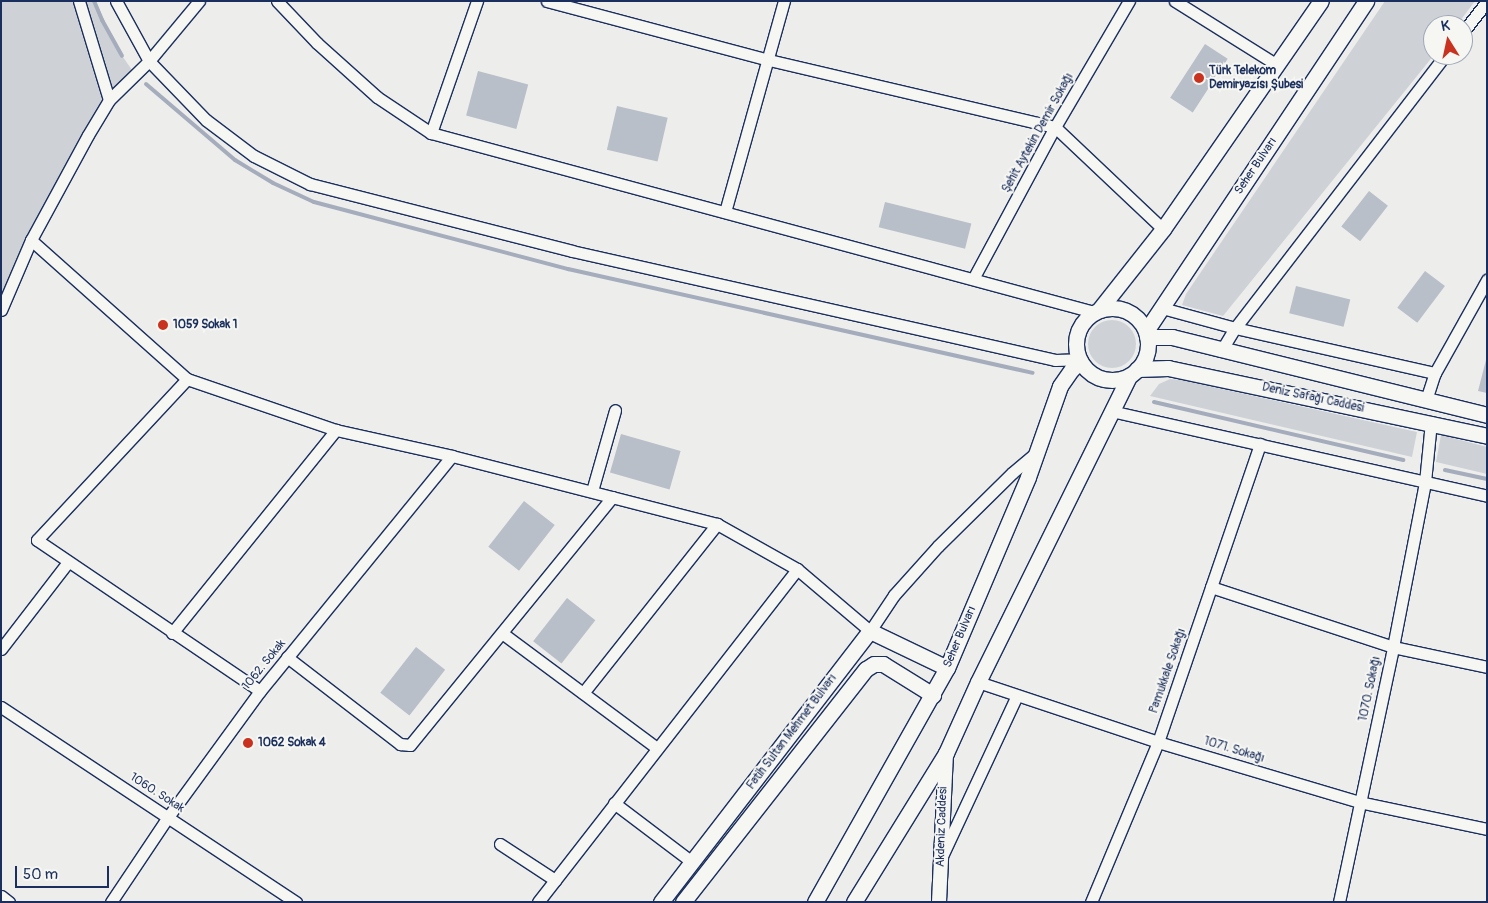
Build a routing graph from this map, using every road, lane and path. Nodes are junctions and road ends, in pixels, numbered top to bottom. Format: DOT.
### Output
graph roads {
  1 [pos="80,1"];
  2 [pos="116,1"];
  3 [pos="199,1"];
  4 [pos="277,1"];
  5 [pos="477,1"];
  6 [pos="547,1"];
  7 [pos="784,1"];
  8 [pos="1129,1"];
  9 [pos="1175,1"];
  10 [pos="1322,1"];
  11 [pos="1366,1"];
  12 [pos="1487,1"];
  13 [pos="1473,19"];
  14 [pos="769,60"];
  15 [pos="149,61"];
  16 [pos="1277,65"];
  17 [pos="1438,65"];
  18 [pos="109,100"];
  19 [pos="1055,127"];
  20 [pos="431,133"];
  21 [pos="725,212"];
  22 [pos="1163,229"];
  23 [pos="31,240"];
  24 [pos="973,279"];
  25 [pos="1487,280"];
  26 [pos="1162,308"];
  27 [pos="1,310"];
  28 [pos="1096,311"];
  29 [pos="1235,328"];
  30 [pos="1146,334"];
  31 [pos="1221,351"];
  32 [pos="1080,361"];
  33 [pos="1133,372"];
  34 [pos="1435,372"];
  35 [pos="187,379"];
  36 [pos="1426,400"];
  37 [pos="616,410"];
  38 [pos="1111,411"];
  39 [pos="1487,415"];
  40 [pos="1431,422"];
  41 [pos="336,430"];
  42 [pos="1487,436"];
  43 [pos="1260,444"];
  44 [pos="1037,452"];
  45 [pos="452,456"];
  46 [pos="1425,482"];
  47 [pos="592,492"];
  48 [pos="1487,496"];
  49 [pos="612,497"];
  50 [pos="717,524"];
  51 [pos="68,562"];
  52 [pos="797,569"];
  53 [pos="1211,587"];
  54 [pos="870,631"];
  55 [pos="172,633"];
  56 [pos="502,633"];
  57 [pos="1393,647"];
  58 [pos="1,648"];
  59 [pos="287,657"];
  60 [pos="1487,667"];
  61 [pos="947,668"];
  62 [pos="978,682"];
  63 [pos="260,691"];
  64 [pos="583,693"];
  65 [pos="933,695"];
  66 [pos="1017,695"];
  67 [pos="1,707"];
  68 [pos="1158,742"];
  69 [pos="657,748"];
  70 [pos="946,753"];
  71 [pos="1359,802"];
  72 [pos="614,803"];
  73 [pos="168,816"];
  74 [pos="1487,829"];
  75 [pos="500,844"];
  76 [pos="941,858"];
  77 [pos="692,862"];
  78 [pos="555,880"];
  79 [pos="1,896"];
  80 [pos="8,902"];
  81 [pos="111,902"];
  82 [pos="296,902"];
  83 [pos="538,902"];
  84 [pos="661,902"];
  85 [pos="683,902"];
  86 [pos="814,902"];
  87 [pos="854,902"];
  88 [pos="939,902"];
  89 [pos="1092,902"];
  90 [pos="1339,902"];
  1 -- 18 [label="street"];
  2 -- 15 [label="street"];
  3 -- 15 [label="street"];
  4 -- 20 [label="street"];
  5 -- 20 [label="street"];
  6 -- 14 [label="street"];
  7 -- 14 [label="street"];
  8 -- 19 [label="street, Şehit Aytekin Demir Sokağı"];
  9 -- 16 [label="street"];
  10 -- 16 [label="main road"];
  11 -- 26 [label="main road, Seher Bulvarı"];
  12 -- 13 [label="street"];
  14 -- 19 [label="street"];
  14 -- 21 [label="street"];
  15 -- 18 [label="street"];
  15 -- 32 [label="street"];
  16 -- 22 [label="main road"];
  17 -- 29 [label="street"];
  18 -- 23 [label="street"];
  19 -- 22 [label="street"];
  19 -- 24 [label="street, Şehit Aytekin Demir Sokağı"];
  20 -- 21 [label="street"];
  21 -- 24 [label="street"];
  22 -- 28 [label="main road"];
  23 -- 27 [label="street"];
  23 -- 35 [label="street"];
  24 -- 28 [label="street"];
  25 -- 34 [label="street"];
  26 -- 29 [label="street"];
  26 -- 30 [label="main road, Seher Bulvarı"];
  28 -- 30 [label="main road"];
  28 -- 32 [label="main road"];
  29 -- 31 [label="street"];
  29 -- 34 [label="street"];
  30 -- 31 [label="main road, Deniz Safağı Caddesi"];
  30 -- 33 [label="main road"];
  31 -- 36 [label="main road, Deniz Safağı Caddesi"];
  32 -- 33 [label="main road"];
  32 -- 44 [label="main road, Seher Bulvarı"];
  33 -- 38 [label="main road"];
  33 -- 40 [label="main road, Deniz Safağı Caddesi"];
  34 -- 36 [label="street"];
  35 -- 41 [label="street"];
  35 -- 51 [label="street"];
  36 -- 39 [label="main road, Deniz Safağı Caddesi"];
  37 -- 47 [label="street"];
  38 -- 43 [label="street"];
  38 -- 62 [label="main road"];
  40 -- 42 [label="main road, Deniz Safağı Caddesi"];
  40 -- 46 [label="street, 1070. Sokağı"];
  41 -- 45 [label="street"];
  41 -- 55 [label="street"];
  43 -- 46 [label="street"];
  43 -- 53 [label="street, Pamukkale Sokağı"];
  44 -- 54 [label="street"];
  44 -- 61 [label="main road, Seher Bulvarı"];
  45 -- 47 [label="street"];
  45 -- 59 [label="street, 1062. Sokak"];
  46 -- 48 [label="street"];
  46 -- 57 [label="street, 1070. Sokağı"];
  47 -- 49 [label="street"];
  49 -- 50 [label="street"];
  49 -- 56 [label="street"];
  50 -- 52 [label="street"];
  50 -- 64 [label="street"];
  51 -- 55 [label="street"];
  51 -- 58 [label="street"];
  52 -- 54 [label="street"];
  52 -- 69 [label="street"];
  53 -- 57 [label="street"];
  53 -- 68 [label="street, Pamukkale Sokağı"];
  54 -- 61 [label="main road"];
  54 -- 77 [label="main road, Fatih Sultan Mehmet Bulvarı"];
  55 -- 63 [label="street"];
  56 -- 59 [label="street"];
  56 -- 64 [label="street"];
  57 -- 60 [label="street"];
  57 -- 71 [label="street, 1070. Sokağı"];
  59 -- 63 [label="street, 1062. Sokak"];
  61 -- 65 [label="main road, Seher Bulvarı"];
  62 -- 66 [label="street, 1071. Sokağı"];
  62 -- 70 [label="main road"];
  63 -- 73 [label="street, 1062. Sokak"];
  64 -- 69 [label="street"];
  65 -- 85 [label="main road, Fatih Sultan Mehmet Bulvarı"];
  65 -- 86 [label="main road, Seher Bulvarı"];
  66 -- 68 [label="street, 1071. Sokağı"];
  66 -- 76 [label="street"];
  67 -- 73 [label="street, 1060. Sokak"];
  68 -- 71 [label="street, 1071. Sokağı"];
  68 -- 89 [label="street, Pamukkale Sokağı"];
  69 -- 72 [label="street"];
  70 -- 76 [label="street, Akdeniz Caddesi"];
  70 -- 87 [label="main road"];
  71 -- 74 [label="street, 1071. Sokağı"];
  71 -- 90 [label="street, 1070. Sokağı"];
  72 -- 77 [label="street"];
  72 -- 78 [label="street"];
  73 -- 81 [label="street, 1062. Sokak"];
  73 -- 82 [label="street, 1060. Sokak"];
  75 -- 78 [label="street"];
  76 -- 88 [label="street, Akdeniz Caddesi"];
  77 -- 84 [label="main road, Fatih Sultan Mehmet Bulvarı"];
  78 -- 83 [label="street"];
  79 -- 80 [label="street"];
}
